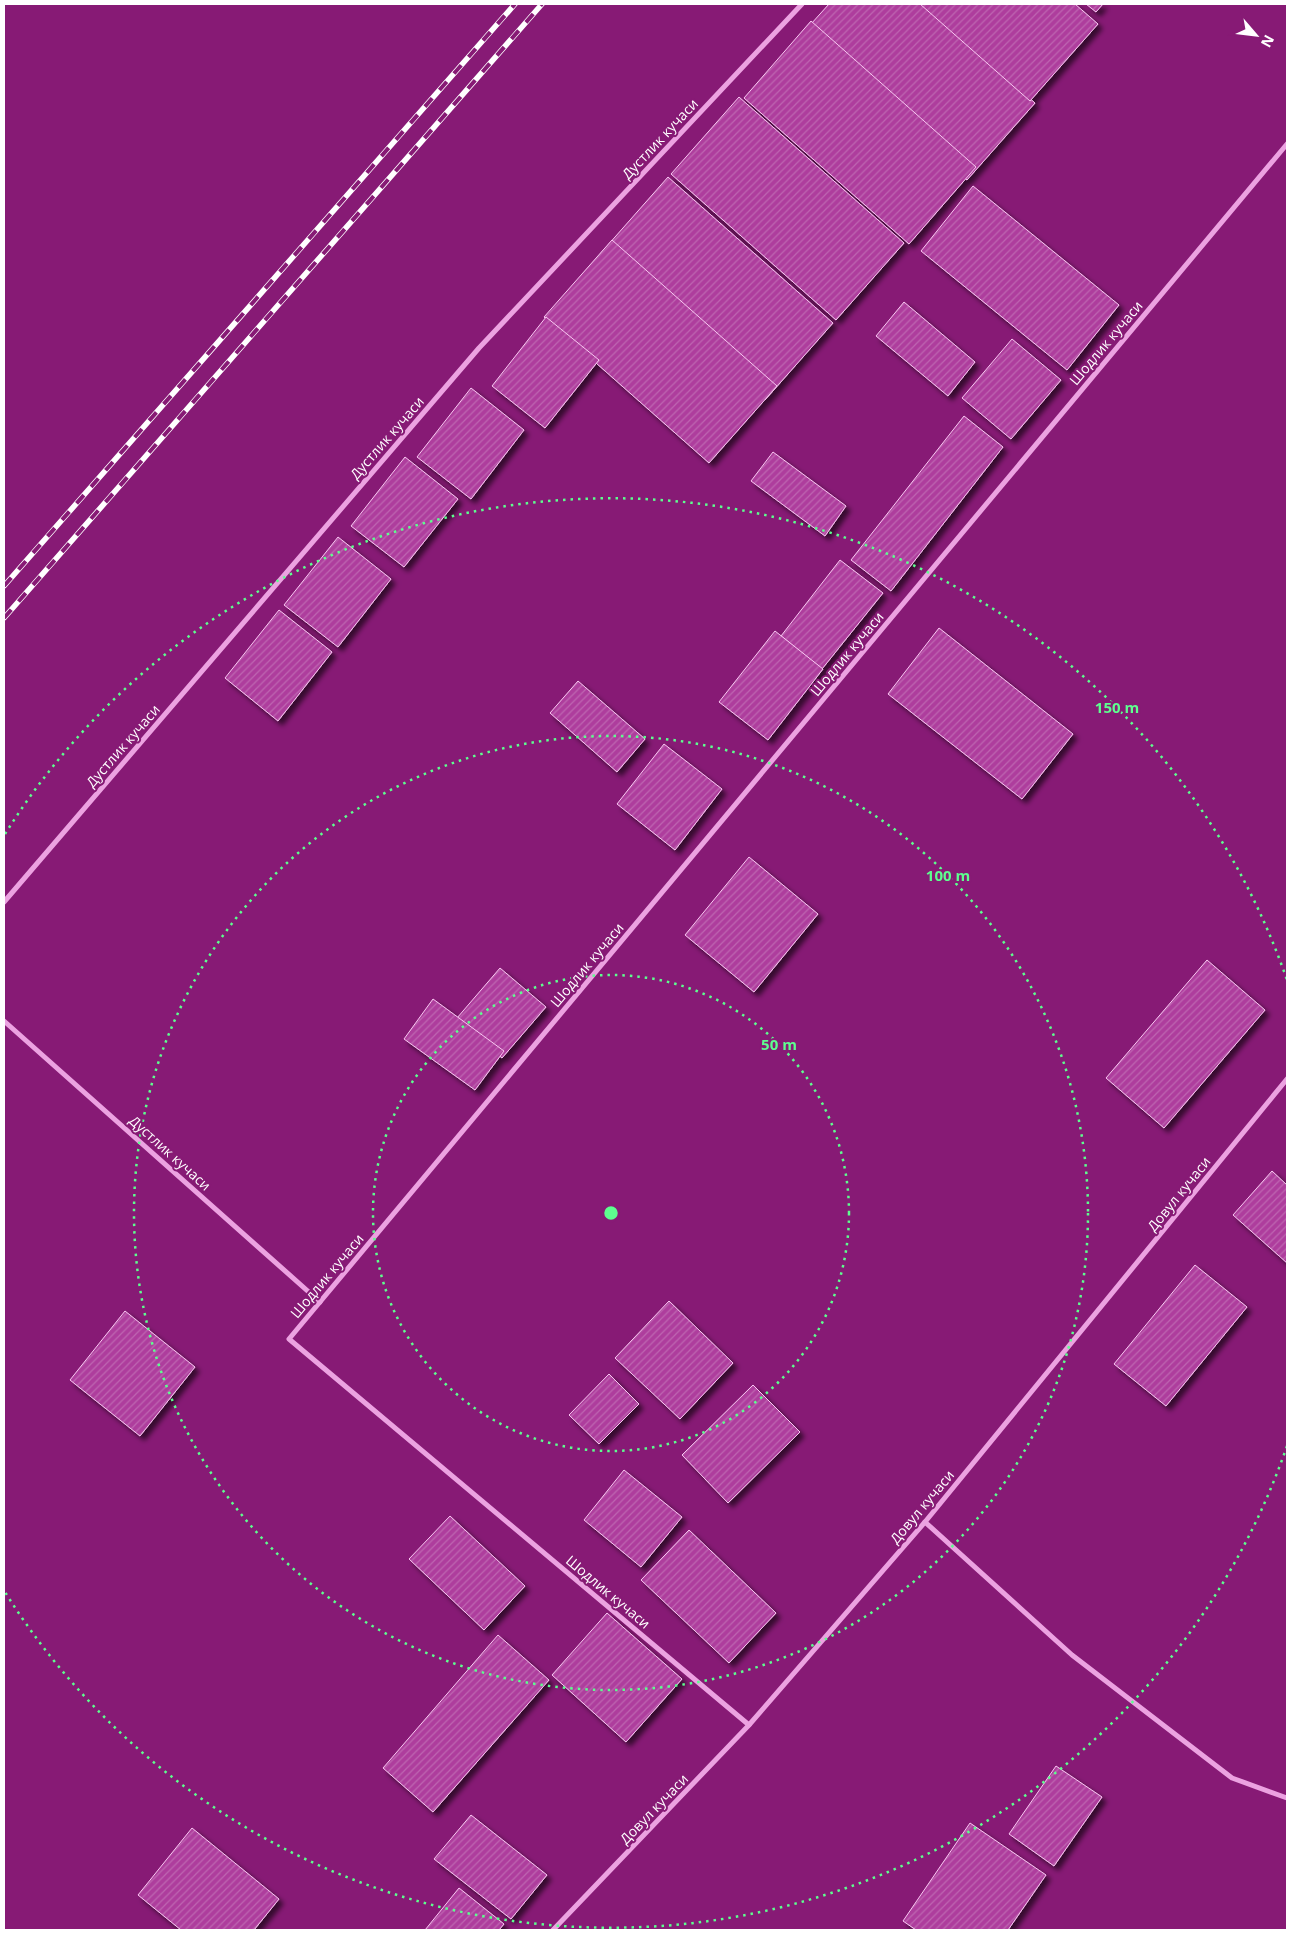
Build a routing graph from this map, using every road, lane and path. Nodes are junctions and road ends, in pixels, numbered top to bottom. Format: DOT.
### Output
graph roads {
  1 [pos="802,4"];
  2 [pos="1287,144"];
  3 [pos="4,902"];
  4 [pos="4,1021"];
  5 [pos="1287,1079"];
  6 [pos="320,1302"];
  7 [pos="925,1522"];
  8 [pos="749,1725"];
  9 [pos="1287,1798"];
  10 [pos="553,1930"];
  1 -- 3 [label="street, Дустлик кучаси"];
  2 -- 6 [label="street, Шодлик кучаси"];
  4 -- 6 [label="street, Дустлик кучаси"];
  5 -- 7 [label="street, Довул кучаси"];
  6 -- 8 [label="street, Шодлик кучаси"];
  7 -- 8 [label="street, Довул кучаси"];
  7 -- 9 [label="street"];
  8 -- 10 [label="street, Довул кучаси"];
}
